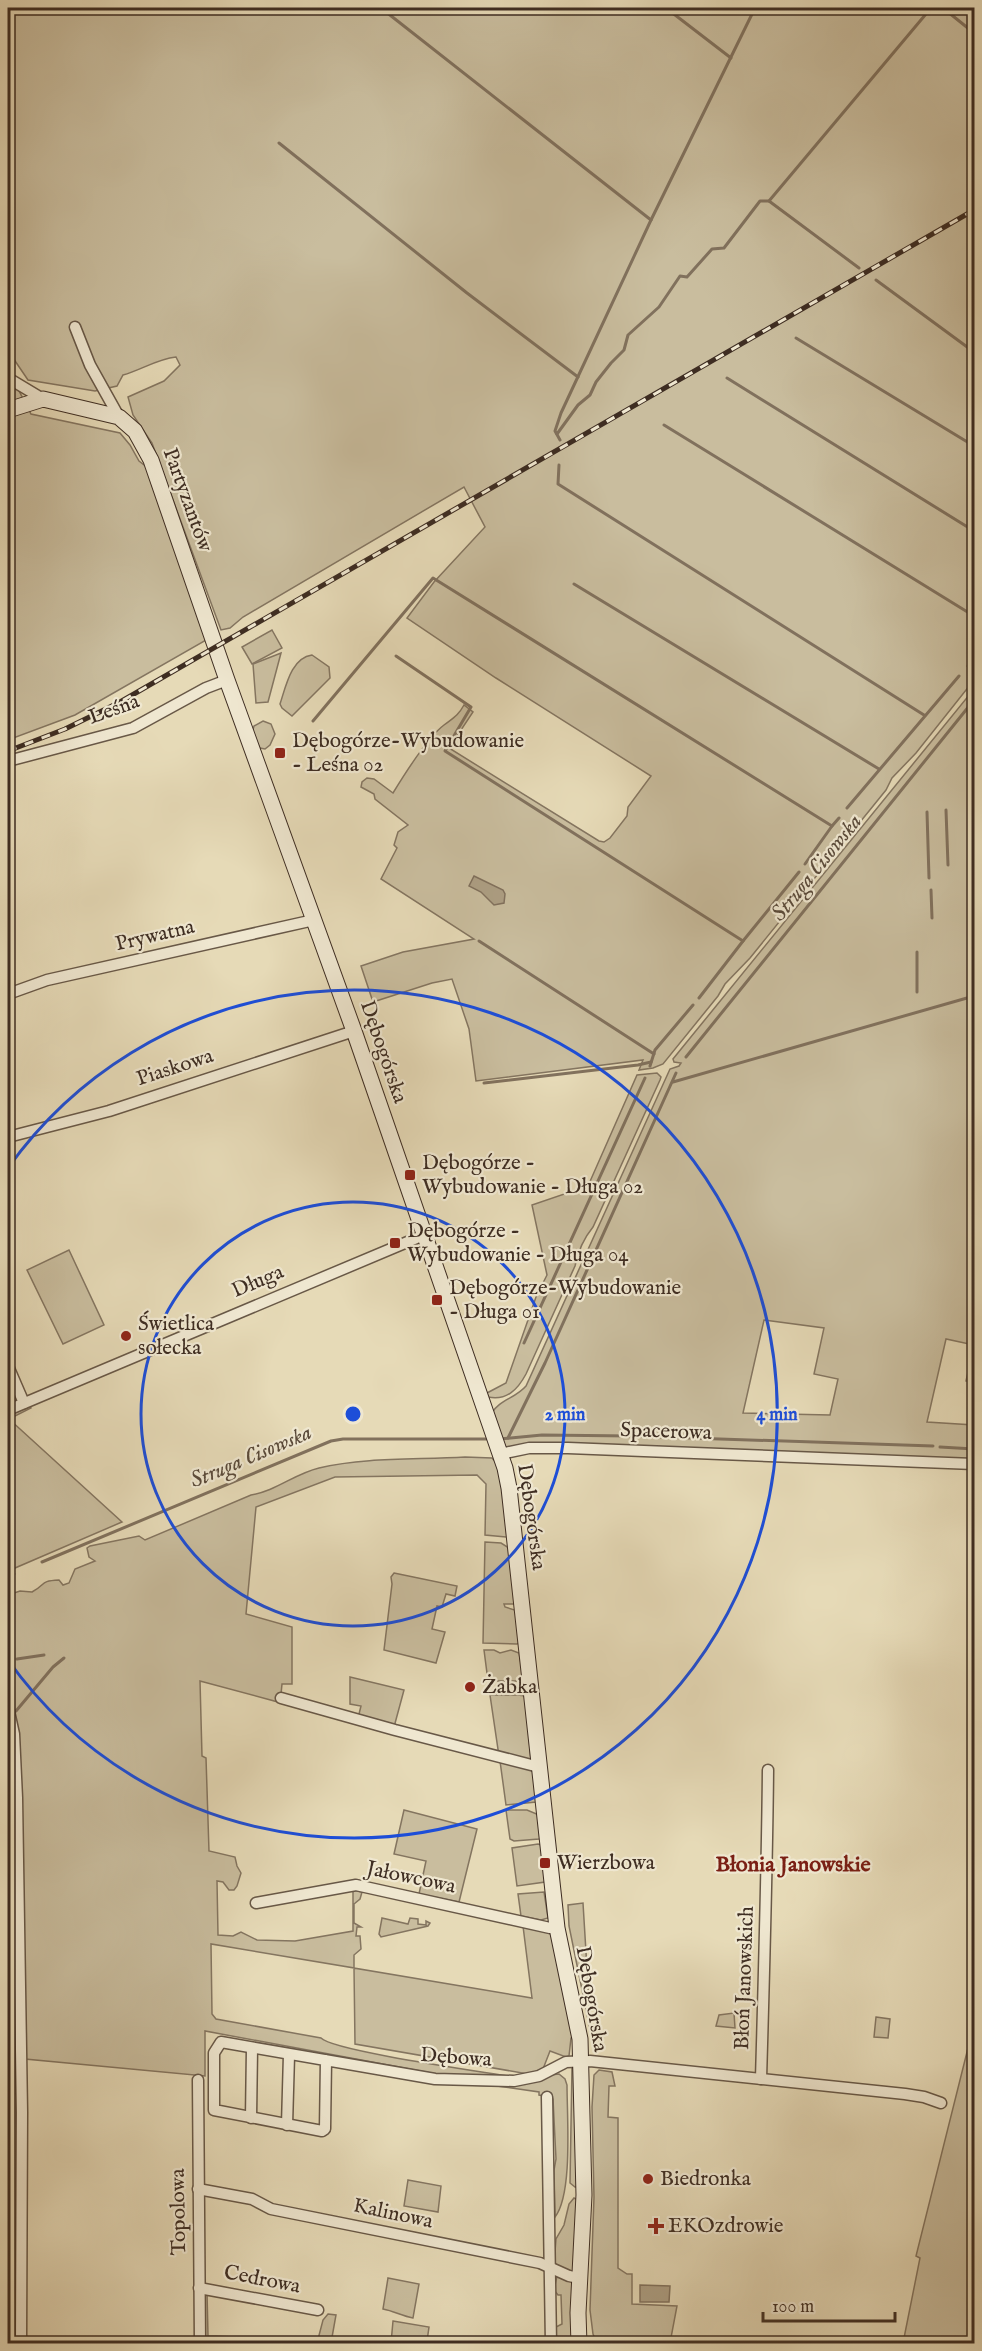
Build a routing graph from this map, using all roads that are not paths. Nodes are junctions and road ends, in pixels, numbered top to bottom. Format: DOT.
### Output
graph roads {
  1 [pos="75,327"];
  2 [pos="8,378"];
  3 [pos="43,399"];
  4 [pos="8,410"];
  5 [pos="119,417"];
  6 [pos="227,680"];
  7 [pos="8,761"];
  8 [pos="314,920"];
  9 [pos="8,994"];
  10 [pos="354,1031"];
  11 [pos="8,1137"];
  12 [pos="424,1235"];
  13 [pos="8,1366"];
  14 [pos="24,1403"];
  15 [pos="8,1410"];
  16 [pos="500,1454"];
  17 [pos="975,1464"];
  18 [pos="281,1698"];
  19 [pos="8,1707"];
  20 [pos="539,1767"];
  21 [pos="768,1770"];
  22 [pos="256,1903"];
  23 [pos="557,1928"];
  24 [pos="252,2048"];
  25 [pos="289,2055"];
  26 [pos="326,2060"];
  27 [pos="580,2061"];
  28 [pos="761,2079"];
  29 [pos="198,2080"];
  30 [pos="547,2097"];
  31 [pos="941,2103"];
  32 [pos="251,2118"];
  33 [pos="287,2125"];
  34 [pos="198,2189"];
  35 [pos="550,2267"];
  36 [pos="579,2278"];
  37 [pos="199,2288"];
  38 [pos="318,2310"];
  39 [pos="581,2339"];
  40 [pos="21,2343"];
  41 [pos="200,2343"];
  42 [pos="551,2343"];
  1 -- 5 [label="street"];
  2 -- 3 [label="street"];
  3 -- 4 [label="street"];
  3 -- 5 [label="street"];
  5 -- 6 [label="street, Partyzantów"];
  6 -- 7 [label="street, Leśna"];
  6 -- 8 [label="street, Dębogórska"];
  8 -- 9 [label="street, Prywatna"];
  8 -- 10 [label="street, Dębogórska"];
  10 -- 11 [label="street, Piaskowa"];
  10 -- 12 [label="street, Dębogórska"];
  12 -- 14 [label="street, Długa"];
  12 -- 16 [label="street, Dębogórska"];
  13 -- 14 [label="street"];
  14 -- 15 [label="street, Długa"];
  16 -- 17 [label="street, Spacerowa"];
  16 -- 20 [label="street, Dębogórska"];
  18 -- 20 [label="street"];
  19 -- 40 [label="street"];
  20 -- 23 [label="street, Dębogórska"];
  21 -- 28 [label="street, Błoń Janowskich"];
  22 -- 23 [label="street, Jałowcowa"];
  23 -- 27 [label="street, Dębogórska"];
  24 -- 25 [label="street, Dębowa"];
  24 -- 32 [label="street"];
  24 -- 32 [label="street, Dębowa"];
  25 -- 26 [label="street, Dębowa"];
  25 -- 33 [label="street"];
  26 -- 27 [label="street, Dębowa"];
  26 -- 33 [label="street, Dębowa"];
  27 -- 28 [label="street, Błoń Janowskich"];
  27 -- 36 [label="street, Dębogórska"];
  28 -- 31 [label="street, Błoń Janowskich"];
  29 -- 34 [label="street, Topolowa"];
  30 -- 35 [label="street"];
  32 -- 33 [label="street, Dębowa"];
  34 -- 35 [label="street, Kalinowa"];
  34 -- 37 [label="street, Topolowa"];
  35 -- 36 [label="street, Kalinowa"];
  35 -- 42 [label="street"];
  36 -- 39 [label="street, Dębogórska"];
  37 -- 38 [label="street, Cedrowa"];
  37 -- 41 [label="street, Topolowa"];
}
